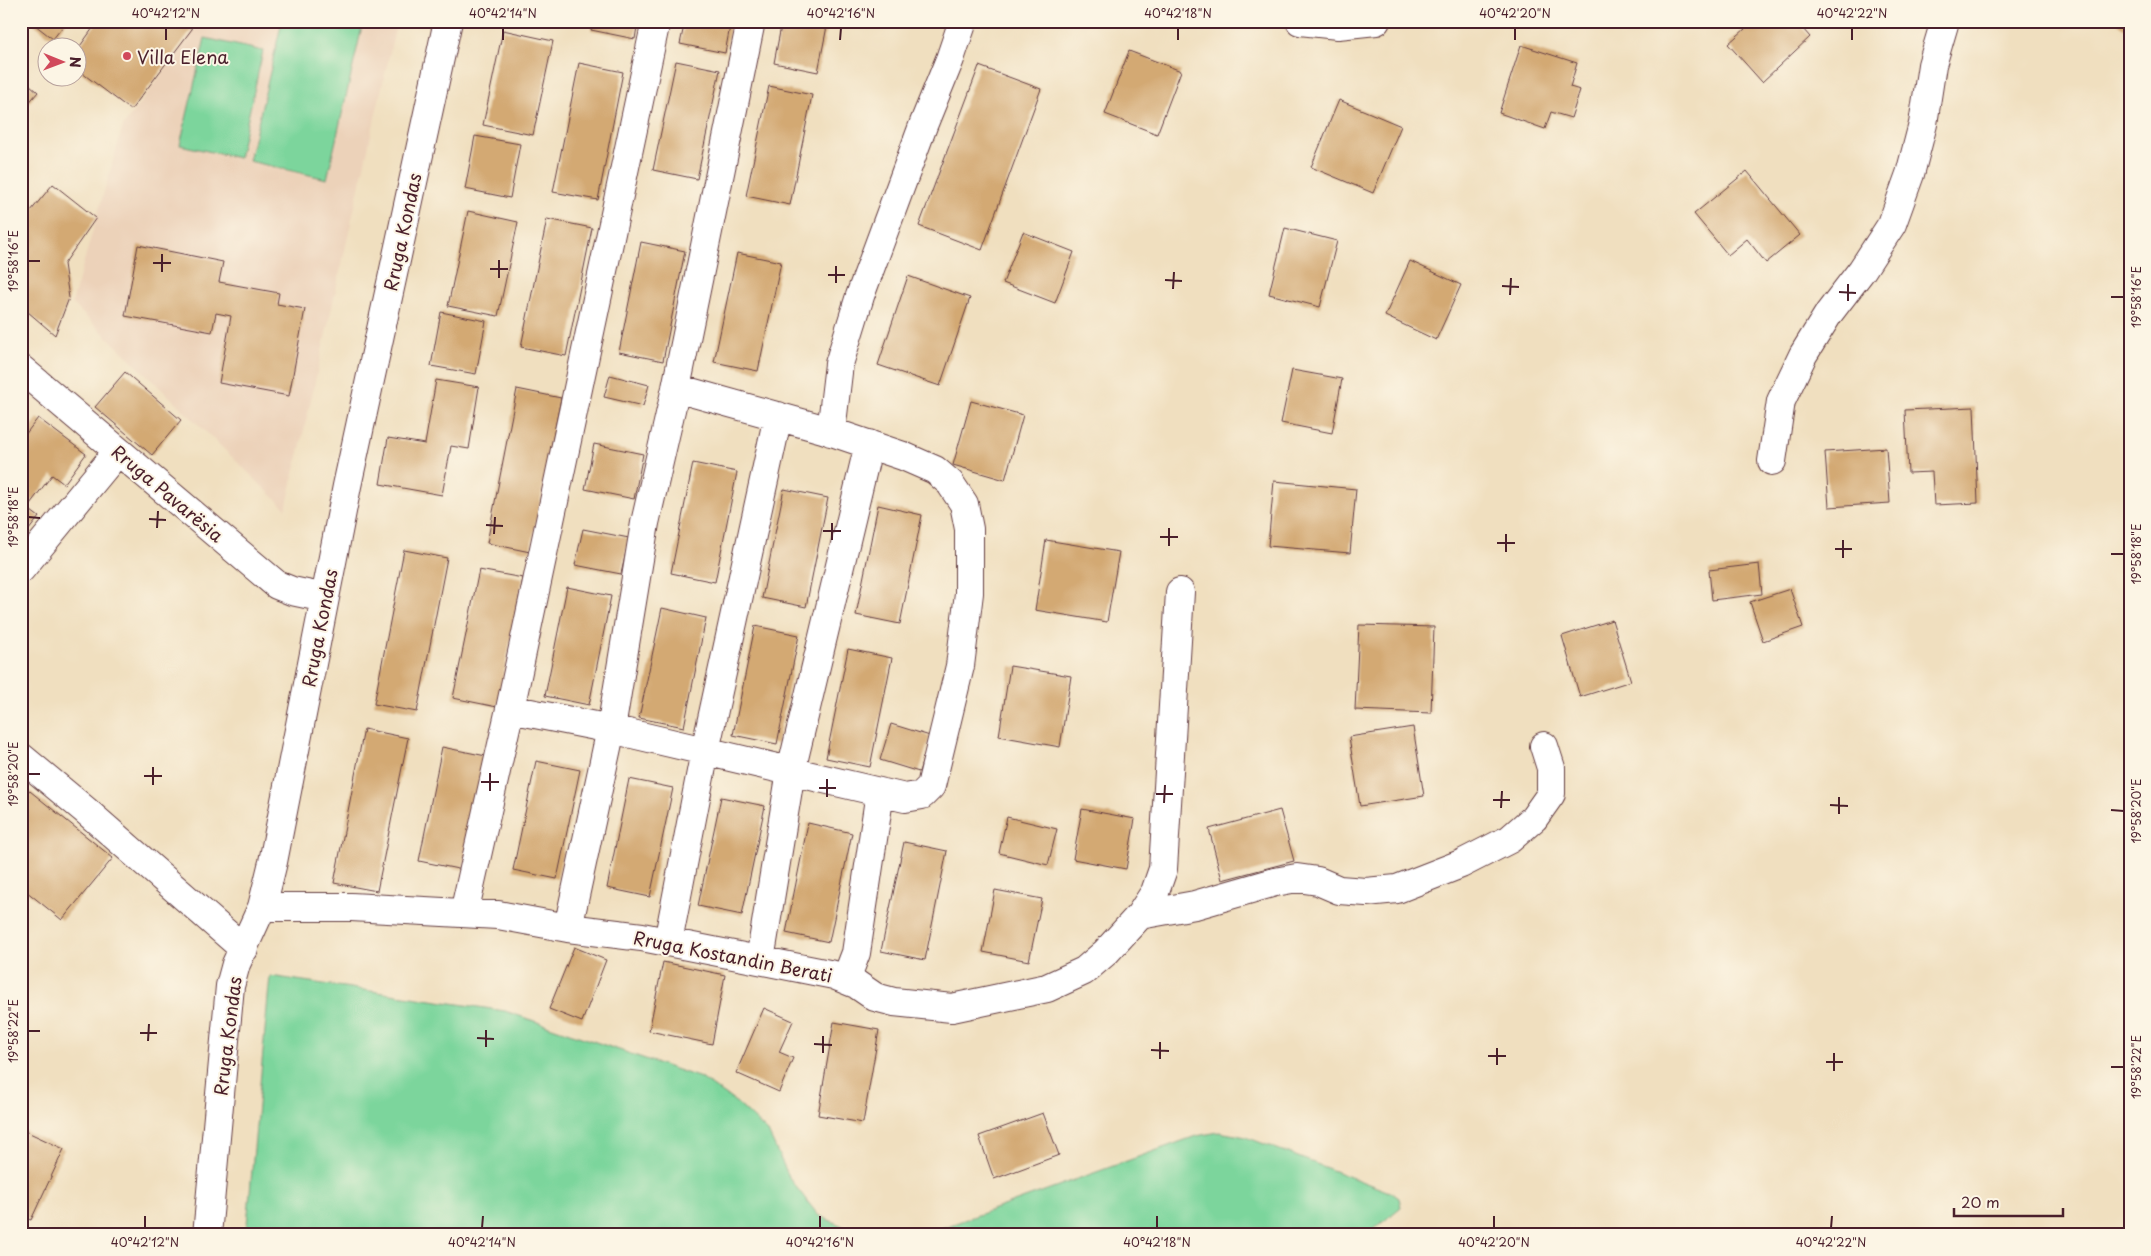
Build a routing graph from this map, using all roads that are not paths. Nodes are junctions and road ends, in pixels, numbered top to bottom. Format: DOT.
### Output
graph roads {
  1 [pos="448,21"];
  2 [pos="656,21"];
  3 [pos="751,21"];
  4 [pos="963,21"];
  5 [pos="1300,21"];
  6 [pos="1376,21"];
  7 [pos="1945,21"];
  8 [pos="21,369"];
  9 [pos="676,388"];
  10 [pos="778,416"];
  11 [pos="831,432"];
  12 [pos="870,444"];
  13 [pos="118,451"];
  14 [pos="1772,461"];
  15 [pos="21,569"];
  16 [pos="1180,592"];
  17 [pos="325,598"];
  18 [pos="510,709"];
  19 [pos="611,729"];
  20 [pos="1544,746"];
  21 [pos="705,751"];
  22 [pos="21,757"];
  23 [pos="791,771"];
  24 [pos="880,792"];
  25 [pos="262,907"];
  26 [pos="464,913"];
  27 [pos="1140,915"];
  28 [pos="568,928"];
  29 [pos="668,942"];
  30 [pos="244,949"];
  31 [pos="760,960"];
  32 [pos="846,979"];
  33 [pos="207,1235"];
  1 -- 17 [label="street, Rruga Kondas"];
  2 -- 18 [label="street"];
  3 -- 9 [label="street"];
  4 -- 11 [label="street"];
  5 -- 6 [label="street"];
  7 -- 14 [label="street"];
  8 -- 13 [label="street, Rruga Pavarësia"];
  9 -- 10 [label="street"];
  9 -- 19 [label="street"];
  10 -- 11 [label="street"];
  10 -- 21 [label="street"];
  11 -- 12 [label="street"];
  12 -- 23 [label="street"];
  12 -- 24 [label="street"];
  13 -- 15 [label="street"];
  13 -- 17 [label="street, Rruga Pavarësia"];
  16 -- 27 [label="street, Rruga Kostandin Berati"];
  17 -- 25 [label="street, Rruga Kondas"];
  18 -- 19 [label="street"];
  18 -- 26 [label="street"];
  19 -- 21 [label="street"];
  19 -- 28 [label="street"];
  20 -- 27 [label="street"];
  21 -- 23 [label="street"];
  21 -- 29 [label="street"];
  22 -- 30 [label="street"];
  23 -- 24 [label="street"];
  23 -- 31 [label="street"];
  24 -- 32 [label="street"];
  25 -- 26 [label="street, Rruga Kostandin Berati"];
  25 -- 30 [label="street, Rruga Kondas"];
  26 -- 28 [label="street, Rruga Kostandin Berati"];
  27 -- 32 [label="street, Rruga Kostandin Berati"];
  28 -- 29 [label="street, Rruga Kostandin Berati"];
  29 -- 31 [label="street, Rruga Kostandin Berati"];
  30 -- 33 [label="street, Rruga Kondas"];
  31 -- 32 [label="street, Rruga Kostandin Berati"];
}
